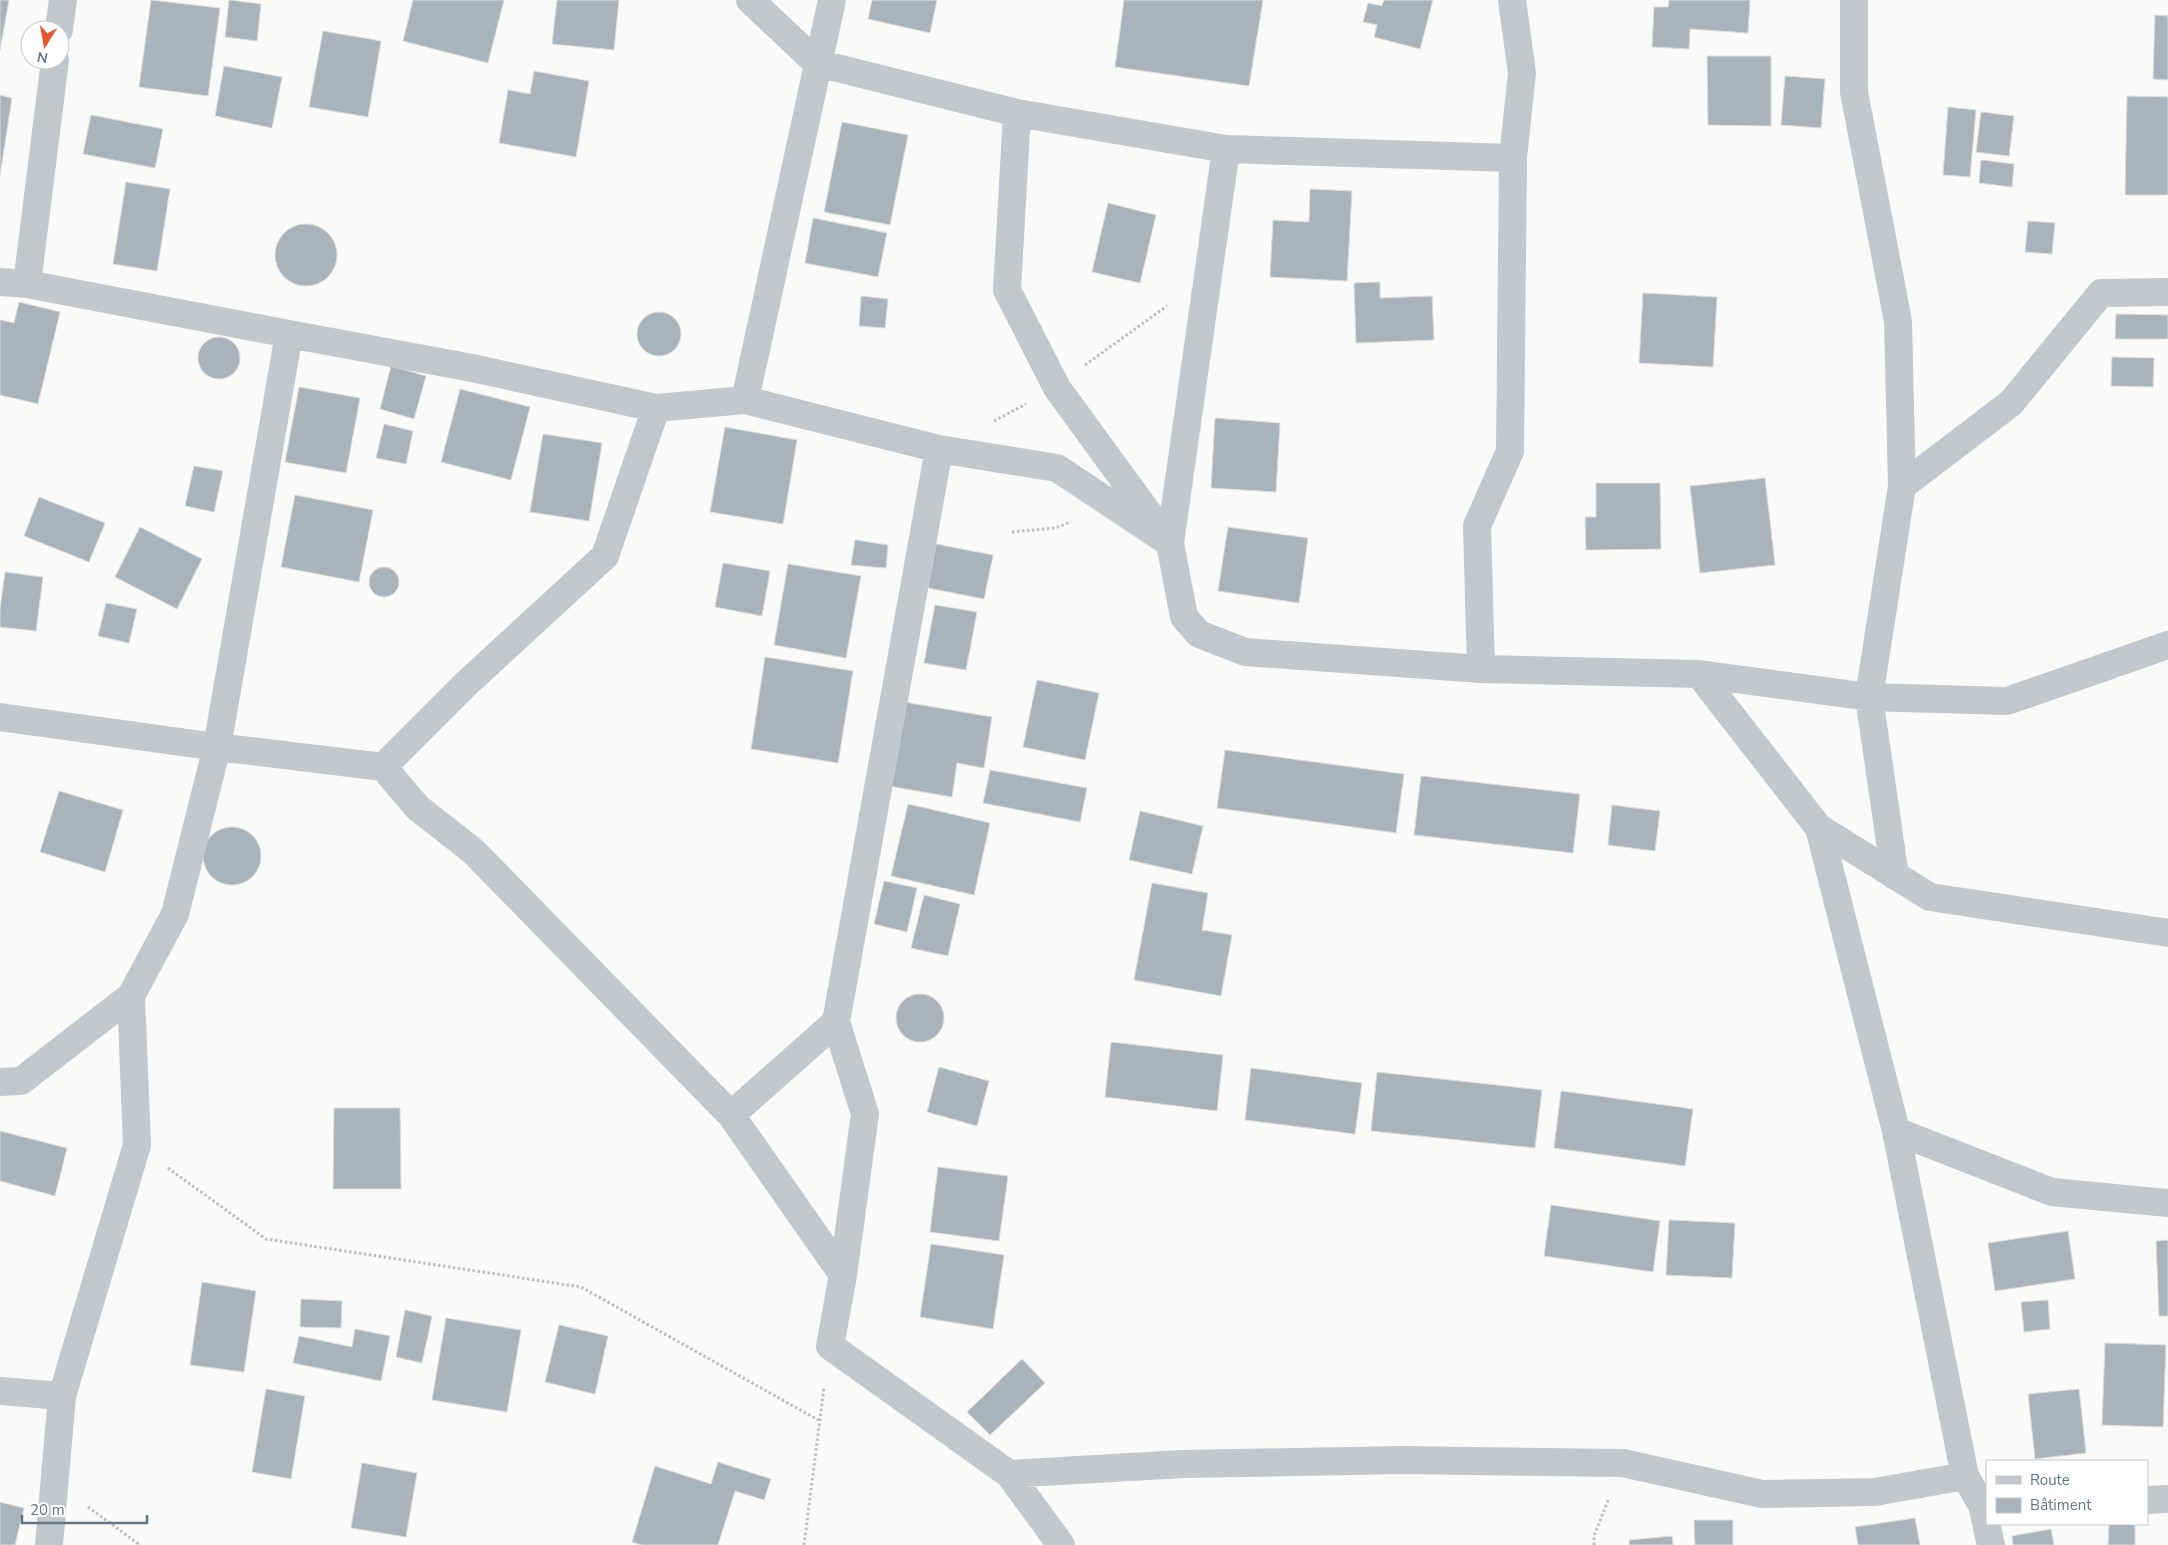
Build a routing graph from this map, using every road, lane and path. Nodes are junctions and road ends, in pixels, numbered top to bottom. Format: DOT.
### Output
graph roads {
  1 [pos="63,0"];
  2 [pos="750,0"];
  3 [pos="832,0"];
  4 [pos="1512,0"];
  5 [pos="1854,0"];
  6 [pos="60,20"];
  7 [pos="817,62"];
  8 [pos="54,70"];
  9 [pos="1017,113"];
  10 [pos="1226,149"];
  11 [pos="1513,158"];
  12 [pos="0,282"];
  13 [pos="27,284"];
  14 [pos="2168,292"];
  15 [pos="289,334"];
  16 [pos="745,400"];
  17 [pos="656,408"];
  18 [pos="939,449"];
  19 [pos="1902,486"];
  20 [pos="1114,506"];
  21 [pos="1012,532"];
  22 [pos="1170,543"];
  23 [pos="2168,645"];
  24 [pos="1481,668"];
  25 [pos="1699,674"];
  26 [pos="1869,697"];
  27 [pos="0,717"];
  28 [pos="218,747"];
  29 [pos="383,768"];
  30 [pos="1818,828"];
  31 [pos="1895,876"];
  32 [pos="2168,933"];
  33 [pos="131,996"];
  34 [pos="836,1022"];
  35 [pos="0,1082"];
  36 [pos="731,1115"];
  37 [pos="1896,1131"];
  38 [pos="137,1145"];
  39 [pos="2168,1203"];
  40 [pos="843,1275"];
  41 [pos="830,1346"];
  42 [pos="0,1390"];
  43 [pos="62,1396"];
  44 [pos="820,1421"];
  45 [pos="1623,1463"];
  46 [pos="1009,1474"];
  47 [pos="1965,1476"];
  48 [pos="54,1483"];
  49 [pos="2168,1499"];
  50 [pos="2148,1500"];
  51 [pos="1984,1505"];
  52 [pos="1988,1525"];
  53 [pos="49,1545"];
  54 [pos="140,1545"];
  55 [pos="804,1545"];
  56 [pos="1061,1545"];
  57 [pos="1594,1545"];
  58 [pos="1991,1545"];
  1 -- 6 [label="street"];
  2 -- 7 [label="street"];
  3 -- 7 [label="street"];
  4 -- 11 [label="street"];
  5 -- 19 [label="street"];
  7 -- 9 [label="street"];
  7 -- 16 [label="street"];
  8 -- 13 [label="street"];
  9 -- 10 [label="street"];
  9 -- 22 [label="street"];
  10 -- 11 [label="street"];
  10 -- 22 [label="street"];
  11 -- 24 [label="street"];
  12 -- 13 [label="street"];
  13 -- 15 [label="street"];
  14 -- 19 [label="street"];
  15 -- 17 [label="street"];
  15 -- 28 [label="street"];
  16 -- 17 [label="street"];
  16 -- 18 [label="street"];
  17 -- 29 [label="street"];
  18 -- 20 [label="street"];
  18 -- 34 [label="street"];
  19 -- 26 [label="street"];
  20 -- 21 [label="path"];
  20 -- 22 [label="street"];
  22 -- 24 [label="street"];
  23 -- 26 [label="street"];
  24 -- 25 [label="street"];
  25 -- 26 [label="street"];
  25 -- 30 [label="street"];
  26 -- 31 [label="street"];
  27 -- 28 [label="street"];
  28 -- 29 [label="street"];
  28 -- 33 [label="street"];
  29 -- 36 [label="street"];
  30 -- 31 [label="street"];
  30 -- 37 [label="street"];
  31 -- 32 [label="street"];
  33 -- 35 [label="street"];
  33 -- 38 [label="street"];
  34 -- 36 [label="street"];
  34 -- 40 [label="street"];
  36 -- 40 [label="street"];
  37 -- 39 [label="street"];
  37 -- 47 [label="street"];
  38 -- 43 [label="street"];
  38 -- 44 [label="path"];
  40 -- 41 [label="street"];
  41 -- 44 [label="path"];
  41 -- 46 [label="street"];
  42 -- 43 [label="street"];
  43 -- 48 [label="street"];
  44 -- 55 [label="path"];
  45 -- 46 [label="street"];
  45 -- 47 [label="street"];
  45 -- 57 [label="path"];
  46 -- 56 [label="street"];
  47 -- 51 [label="street"];
  48 -- 53 [label="street"];
  48 -- 54 [label="path"];
  49 -- 50 [label="street"];
  52 -- 58 [label="street"];
}
